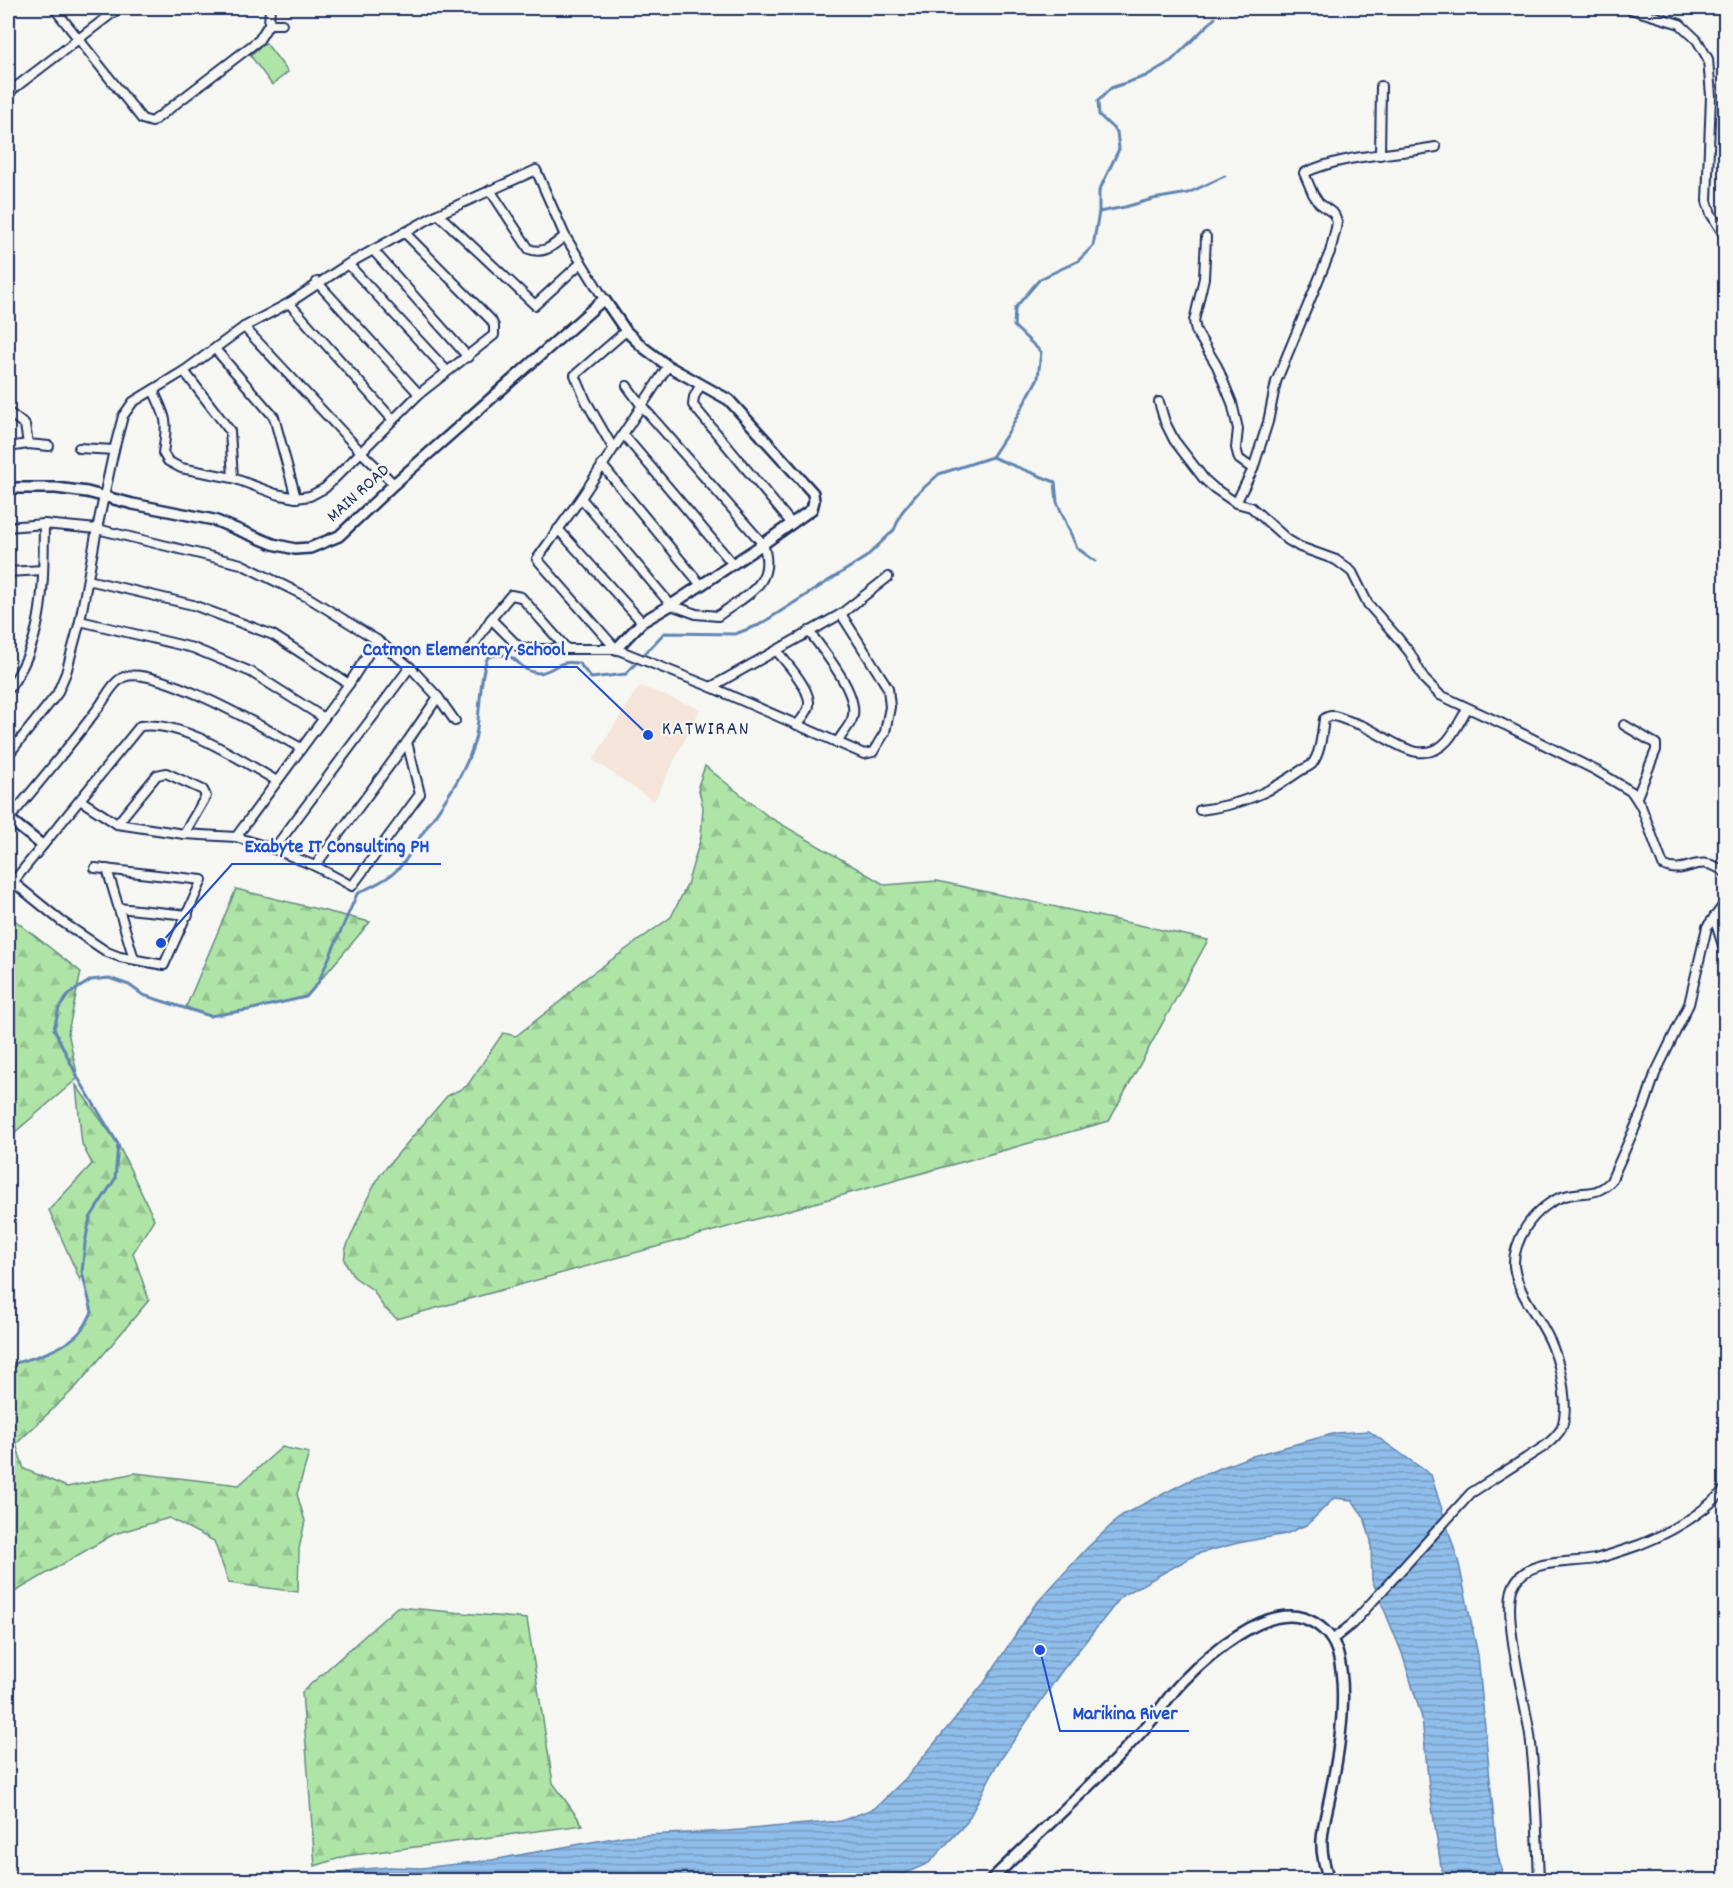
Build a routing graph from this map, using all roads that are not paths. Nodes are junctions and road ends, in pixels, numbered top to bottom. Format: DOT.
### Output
graph roads {
  1 [pos="54,8"];
  2 [pos="119,8"];
  3 [pos="270,8"];
  4 [pos="1627,8"];
  5 [pos="269,24"];
  6 [pos="282,24"];
  7 [pos="78,39"];
  8 [pos="1382,86"];
  9 [pos="8,93"];
  10 [pos="1436,147"];
  11 [pos="1380,155"];
  12 [pos="490,190"];
  13 [pos="438,214"];
  14 [pos="404,232"];
  15 [pos="565,236"];
  16 [pos="1206,237"];
  17 [pos="1725,238"];
  18 [pos="373,250"];
  19 [pos="581,263"];
  20 [pos="348,264"];
  21 [pos="318,282"];
  22 [pos="604,299"];
  23 [pos="289,303"];
  24 [pos="244,327"];
  25 [pos="626,331"];
  26 [pos="215,349"];
  27 [pos="468,357"];
  28 [pos="668,366"];
  29 [pos="184,371"];
  30 [pos="447,371"];
  31 [pos="701,384"];
  32 [pos="627,386"];
  33 [pos="153,390"];
  34 [pos="419,394"];
  35 [pos="1159,402"];
  36 [pos="641,405"];
  37 [pos="8,412"];
  38 [pos="393,420"];
  39 [pos="623,434"];
  40 [pos="28,444"];
  41 [pos="49,446"];
  42 [pos="8,447"];
  43 [pos="79,448"];
  44 [pos="613,448"];
  45 [pos="114,450"];
  46 [pos="362,453"];
  47 [pos="603,465"];
  48 [pos="1253,469"];
  49 [pos="233,478"];
  50 [pos="394,484"];
  51 [pos="8,488"];
  52 [pos="105,496"];
  53 [pos="296,498"];
  54 [pos="581,498"];
  55 [pos="1236,503"];
  56 [pos="44,524"];
  57 [pos="792,524"];
  58 [pos="8,527"];
  59 [pos="97,529"];
  60 [pos="558,529"];
  61 [pos="763,544"];
  62 [pos="732,563"];
  63 [pos="43,570"];
  64 [pos="8,572"];
  65 [pos="888,577"];
  66 [pos="88,580"];
  67 [pos="700,585"];
  68 [pos="671,605"];
  69 [pos="841,614"];
  70 [pos="491,619"];
  71 [pos="80,621"];
  72 [pos="642,622"];
  73 [pos="809,632"];
  74 [pos="377,640"];
  75 [pos="472,648"];
  76 [pos="566,648"];
  77 [pos="616,649"];
  78 [pos="777,651"];
  79 [pos="410,667"];
  80 [pos="349,684"];
  81 [pos="711,687"];
  82 [pos="8,690"];
  83 [pos="438,697"];
  84 [pos="1467,709"];
  85 [pos="324,718"];
  86 [pos="455,721"];
  87 [pos="797,725"];
  88 [pos="1624,725"];
  89 [pos="407,742"];
  90 [pos="837,743"];
  91 [pos="301,748"];
  92 [pos="8,755"];
  93 [pos="278,781"];
  94 [pos="1637,797"];
  95 [pos="80,800"];
  96 [pos="1200,810"];
  97 [pos="8,819"];
  98 [pos="117,824"];
  99 [pos="184,834"];
  100 [pos="236,837"];
  101 [pos="42,845"];
  102 [pos="274,849"];
  103 [pos="315,866"];
  104 [pos="95,868"];
  105 [pos="107,869"];
  106 [pos="1725,873"];
  107 [pos="10,880"];
  108 [pos="1725,902"];
  109 [pos="118,908"];
  110 [pos="188,915"];
  111 [pos="1714,917"];
  112 [pos="134,959"];
  113 [pos="1725,962"];
  114 [pos="1725,1488"];
  115 [pos="1332,1640"];
  116 [pos="991,1881"];
  117 [pos="1329,1881"];
  118 [pos="1539,1881"];
  1 -- 7 [label="street"];
  2 -- 7 [label="street"];
  3 -- 5 [label="street"];
  4 -- 17 [label="street"];
  5 -- 6 [label="street"];
  5 -- 7 [label="street"];
  7 -- 9 [label="street"];
  8 -- 11 [label="street"];
  10 -- 11 [label="street"];
  11 -- 48 [label="street"];
  12 -- 13 [label="street"];
  12 -- 15 [label="street"];
  12 -- 15 [label="street"];
  13 -- 14 [label="street"];
  13 -- 19 [label="street"];
  14 -- 18 [label="street"];
  14 -- 27 [label="street"];
  15 -- 19 [label="street"];
  16 -- 48 [label="street"];
  18 -- 20 [label="street"];
  18 -- 27 [label="street"];
  19 -- 22 [label="street"];
  20 -- 21 [label="street"];
  20 -- 30 [label="street"];
  21 -- 23 [label="street"];
  21 -- 34 [label="street"];
  22 -- 25 [label="street"];
  22 -- 50 [label="street, MAIN ROAD"];
  23 -- 24 [label="street"];
  23 -- 38 [label="street"];
  24 -- 26 [label="street"];
  24 -- 46 [label="street"];
  25 -- 28 [label="street"];
  25 -- 44 [label="street"];
  26 -- 29 [label="street"];
  26 -- 53 [label="street"];
  27 -- 30 [label="street"];
  28 -- 31 [label="street"];
  28 -- 36 [label="street"];
  29 -- 33 [label="street"];
  29 -- 49 [label="street"];
  30 -- 34 [label="street"];
  31 -- 57 [label="street"];
  31 -- 57 [label="street"];
  32 -- 36 [label="street"];
  33 -- 45 [label="street"];
  33 -- 49 [label="street"];
  34 -- 38 [label="street"];
  35 -- 55 [label="street"];
  36 -- 39 [label="street"];
  36 -- 61 [label="street"];
  37 -- 40 [label="street"];
  38 -- 46 [label="street"];
  39 -- 44 [label="street"];
  39 -- 62 [label="street"];
  40 -- 41 [label="street"];
  40 -- 42 [label="street"];
  43 -- 45 [label="street"];
  44 -- 47 [label="street"];
  45 -- 52 [label="street"];
  46 -- 50 [label="street"];
  46 -- 53 [label="street"];
  47 -- 54 [label="street"];
  47 -- 67 [label="street"];
  48 -- 55 [label="street"];
  49 -- 53 [label="street"];
  50 -- 52 [label="street, MAIN ROAD"];
  51 -- 52 [label="street, MAIN ROAD"];
  52 -- 59 [label="street"];
  54 -- 60 [label="street"];
  54 -- 68 [label="street"];
  55 -- 84 [label="street"];
  56 -- 58 [label="street"];
  56 -- 59 [label="street"];
  56 -- 63 [label="street"];
  57 -- 61 [label="street"];
  59 -- 66 [label="street"];
  59 -- 74 [label="street"];
  60 -- 72 [label="street"];
  60 -- 77 [label="street"];
  61 -- 62 [label="street"];
  61 -- 68 [label="street"];
  62 -- 67 [label="street"];
  63 -- 64 [label="street"];
  63 -- 82 [label="street"];
  65 -- 69 [label="street"];
  66 -- 71 [label="street"];
  66 -- 80 [label="street"];
  67 -- 68 [label="street"];
  68 -- 72 [label="street"];
  69 -- 73 [label="street"];
  69 -- 90 [label="street"];
  70 -- 75 [label="street"];
  70 -- 76 [label="street"];
  70 -- 76 [label="street"];
  71 -- 85 [label="street"];
  71 -- 92 [label="street"];
  72 -- 77 [label="street"];
  73 -- 78 [label="street"];
  73 -- 90 [label="street"];
  74 -- 79 [label="street"];
  74 -- 80 [label="street"];
  76 -- 77 [label="street"];
  77 -- 81 [label="street"];
  78 -- 81 [label="street"];
  78 -- 87 [label="street"];
  79 -- 83 [label="street"];
  79 -- 102 [label="street"];
  80 -- 85 [label="street"];
  81 -- 87 [label="street"];
  83 -- 86 [label="street"];
  83 -- 89 [label="street"];
  84 -- 94 [label="street"];
  84 -- 96 [label="street"];
  85 -- 91 [label="street"];
  87 -- 90 [label="street"];
  88 -- 94 [label="street"];
  89 -- 103 [label="street"];
  89 -- 103 [label="street"];
  91 -- 93 [label="street"];
  91 -- 97 [label="street"];
  93 -- 95 [label="street"];
  93 -- 100 [label="street"];
  94 -- 106 [label="street"];
  95 -- 98 [label="street"];
  95 -- 101 [label="street"];
  97 -- 101 [label="street"];
  98 -- 99 [label="street"];
  98 -- 99 [label="street"];
  99 -- 100 [label="street"];
  100 -- 102 [label="street"];
  101 -- 107 [label="street"];
  102 -- 103 [label="street"];
  104 -- 105 [label="street"];
  105 -- 109 [label="street"];
  105 -- 110 [label="street"];
  107 -- 112 [label="street"];
  108 -- 111 [label="street"];
  109 -- 110 [label="street"];
  109 -- 112 [label="street"];
  110 -- 112 [label="street"];
  111 -- 113 [label="street"];
  111 -- 115 [label="street"];
  114 -- 118 [label="street"];
  115 -- 116 [label="street"];
  115 -- 117 [label="street"];
}
